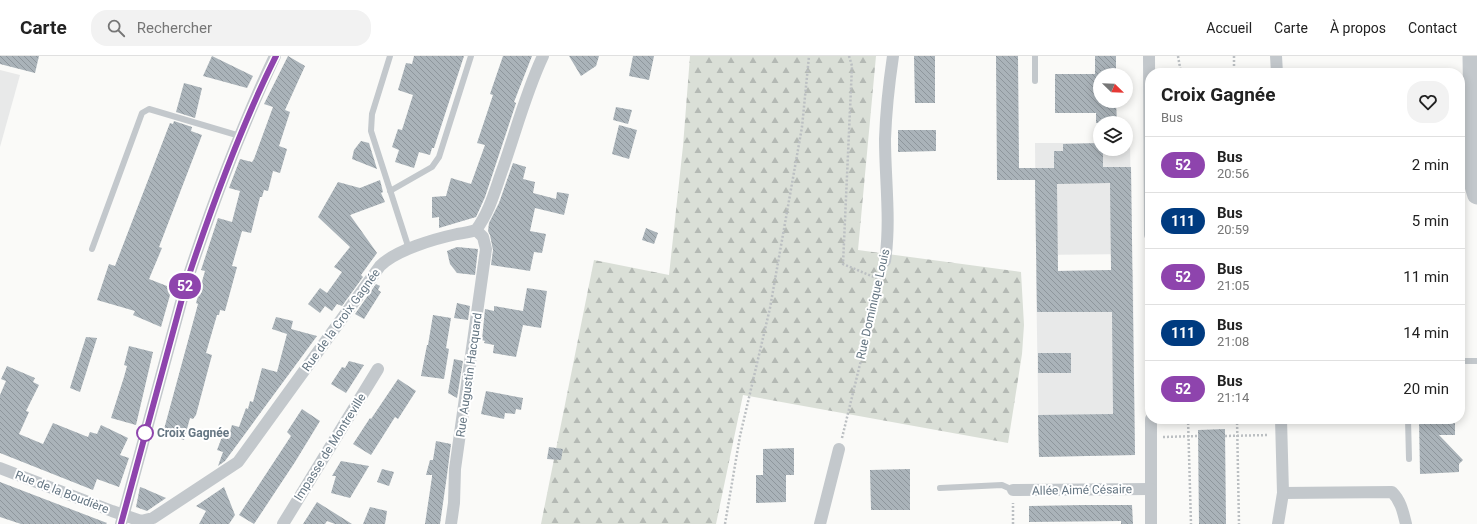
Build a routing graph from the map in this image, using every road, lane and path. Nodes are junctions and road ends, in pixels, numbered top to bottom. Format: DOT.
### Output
graph roads {
  1 [pos="276,56"];
  2 [pos="390,56"];
  3 [pos="471,56"];
  4 [pos="543,56"];
  5 [pos="809,56"];
  6 [pos="849,56"];
  7 [pos="892,56"];
  8 [pos="1035,56"];
  9 [pos="1149,56"];
  10 [pos="1178,56"];
  11 [pos="1234,56"];
  12 [pos="1276,56"];
  13 [pos="1470,56"];
  14 [pos="1149,68"];
  15 [pos="1180,68"];
  16 [pos="1234,68"];
  17 [pos="1277,68"];
  18 [pos="1035,81"];
  19 [pos="240,136"];
  20 [pos="390,191"];
  21 [pos="1477,197"];
  22 [pos="476,230"];
  23 [pos="92,249"];
  24 [pos="409,249"];
  25 [pos="885,262"];
  26 [pos="881,280"];
  27 [pos="1465,361"];
  28 [pos="1477,361"];
  29 [pos="378,369"];
  30 [pos="1151,424"];
  31 [pos="1189,424"];
  32 [pos="1238,424"];
  33 [pos="1282,424"];
  34 [pos="1408,424"];
  35 [pos="1282,435"];
  36 [pos="1190,436"];
  37 [pos="1198,436"];
  38 [pos="1225,436"];
  39 [pos="1238,436"];
  40 [pos="1151,437"];
  41 [pos="839,449"];
  42 [pos="1409,459"];
  43 [pos="0,468"];
  44 [pos="940,488"];
  45 [pos="1151,489"];
  46 [pos="1013,490"];
  47 [pos="1283,493"];
  48 [pos="123,520"];
  49 [pos="283,524"];
  50 [pos="451,524"];
  51 [pos="725,524"];
  52 [pos="820,524"];
  53 [pos="1013,524"];
  54 [pos="1151,524"];
  55 [pos="1192,524"];
  56 [pos="1239,524"];
  57 [pos="1278,524"];
  58 [pos="1406,524"];
  1 -- 19 [label="street"];
  2 -- 20 [label="lane"];
  3 -- 20 [label="lane"];
  4 -- 22 [label="street"];
  5 -- 51 [label="path"];
  6 -- 26 [label="path"];
  7 -- 25 [label="street, Rue Dominique Louis"];
  8 -- 18 [label="lane"];
  9 -- 14 [label="street"];
  10 -- 15 [label="path"];
  11 -- 16 [label="path"];
  12 -- 17 [label="street"];
  13 -- 21 [label="street"];
  19 -- 23 [label="lane"];
  19 -- 48 [label="street"];
  20 -- 24 [label="lane"];
  22 -- 24 [label="street, Rue de la Croix Gagnée"];
  22 -- 50 [label="street, Rue Augustin Hacquard"];
  24 -- 48 [label="street, Rue de la Croix Gagnée"];
  25 -- 26 [label="path, Rue Dominique Louis"];
  26 -- 41 [label="path, Rue Dominique Louis"];
  27 -- 28 [label="lane"];
  29 -- 49 [label="street, Impasse de Montreville"];
  30 -- 40 [label="street"];
  31 -- 36 [label="path"];
  32 -- 39 [label="path"];
  33 -- 35 [label="street"];
  34 -- 42 [label="lane"];
  35 -- 39 [label="path"];
  35 -- 47 [label="street"];
  36 -- 37 [label="path"];
  36 -- 40 [label="path"];
  36 -- 55 [label="path"];
  38 -- 39 [label="path"];
  39 -- 56 [label="path"];
  40 -- 45 [label="street"];
  41 -- 52 [label="street"];
  43 -- 48 [label="street, Rue de la Boudière"];
  44 -- 46 [label="lane"];
  45 -- 46 [label="street, Allée Aimé Césaire"];
  45 -- 54 [label="street"];
  46 -- 53 [label="path"];
  47 -- 57 [label="street"];
  47 -- 58 [label="street"];
}
